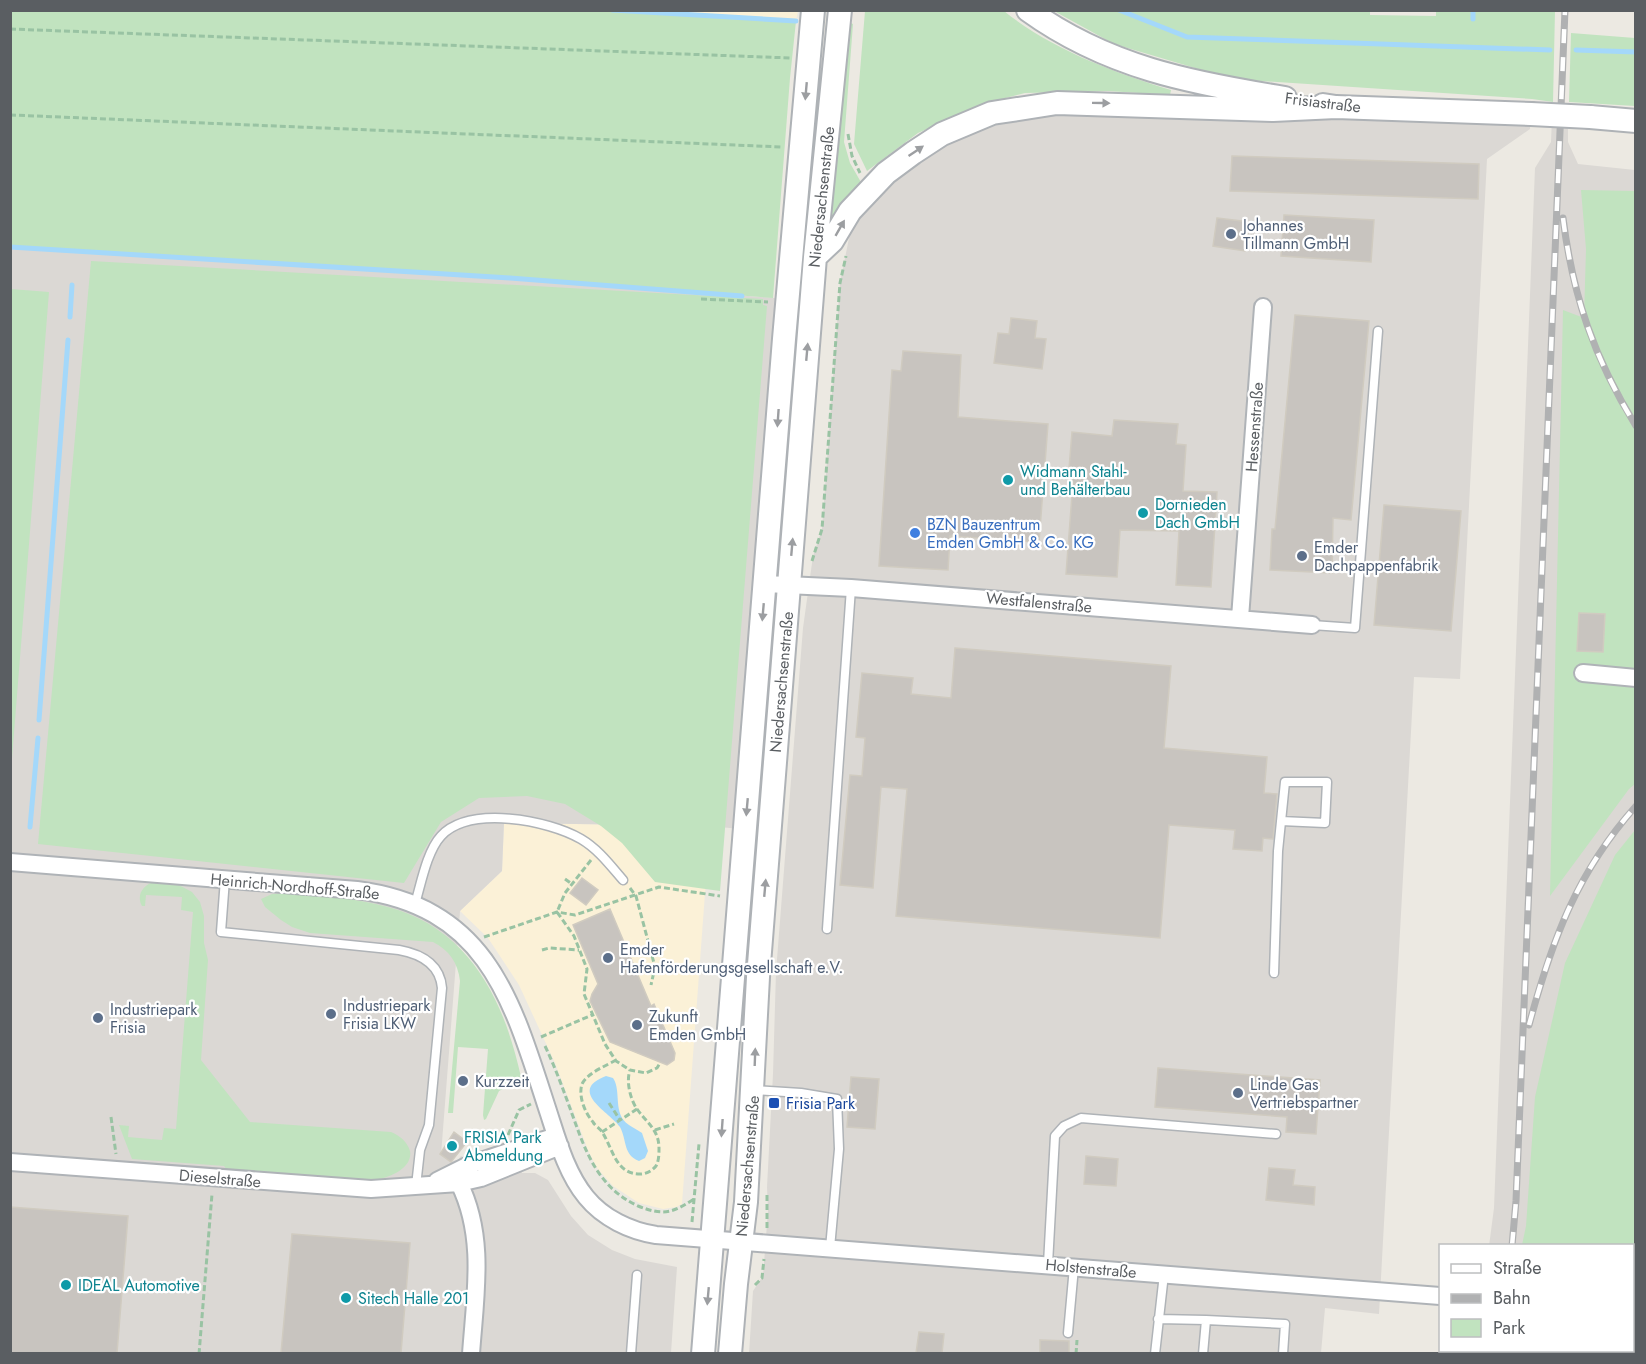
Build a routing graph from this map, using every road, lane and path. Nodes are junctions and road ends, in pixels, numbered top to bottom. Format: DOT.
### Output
graph roads {
  1 [pos="813,10"];
  2 [pos="840,10"];
  3 [pos="1028,10"];
  4 [pos="10,29"];
  5 [pos="809,58"];
  6 [pos="1336,107"];
  7 [pos="10,115"];
  8 [pos="1635,121"];
  9 [pos="848,132"];
  10 [pos="784,147"];
  11 [pos="871,187"];
  12 [pos="846,254"];
  13 [pos="815,257"];
  14 [pos="701,299"];
  15 [pos="762,301"];
  16 [pos="1263,307"];
  17 [pos="1378,331"];
  18 [pos="765,584"];
  19 [pos="799,585"];
  20 [pos="851,588"];
  21 [pos="1240,618"];
  22 [pos="1312,625"];
  23 [pos="1583,673"];
  24 [pos="1635,678"];
  25 [pos="1281,821"];
  26 [pos="598,851"];
  27 [pos="10,862"];
  28 [pos="225,879"];
  29 [pos="564,879"];
  30 [pos="623,880"];
  31 [pos="572,884"];
  32 [pos="636,896"];
  33 [pos="724,897"];
  34 [pos="415,904"];
  35 [pos="557,912"];
  36 [pos="827,928"];
  37 [pos="477,930"];
  38 [pos="484,937"];
  39 [pos="490,945"];
  40 [pos="542,950"];
  41 [pos="579,950"];
  42 [pos="1274,973"];
  43 [pos="651,985"];
  44 [pos="593,1015"];
  45 [pos="537,1028"];
  46 [pos="541,1036"];
  47 [pos="616,1060"];
  48 [pos="660,1063"];
  49 [pos="630,1070"];
  50 [pos="753,1090"];
  51 [pos="564,1092"];
  52 [pos="544,1099"];
  53 [pos="609,1104"];
  54 [pos="637,1109"];
  55 [pos="111,1117"];
  56 [pos="620,1120"];
  57 [pos="674,1124"];
  58 [pos="655,1130"];
  59 [pos="602,1132"];
  60 [pos="1276,1134"];
  61 [pos="114,1138"];
  62 [pos="558,1141"];
  63 [pos="490,1158"];
  64 [pos="10,1162"];
  65 [pos="213,1178"];
  66 [pos="459,1183"];
  67 [pos="423,1185"];
  68 [pos="694,1198"];
  69 [pos="713,1239"];
  70 [pos="741,1241"];
  71 [pos="830,1248"];
  72 [pos="1048,1264"];
  73 [pos="1074,1267"];
  74 [pos="1164,1274"];
  75 [pos="637,1275"];
  76 [pos="1439,1296"];
  77 [pos="1158,1319"];
  78 [pos="1206,1320"];
  79 [pos="1068,1333"];
  80 [pos="199,1353"];
  81 [pos="471,1353"];
  82 [pos="631,1353"];
  83 [pos="703,1353"];
  84 [pos="730,1353"];
  85 [pos="1155,1353"];
  86 [pos="1203,1353"];
  87 [pos="1282,1353"];
  1 -- 5 [label="main road, Niedersachsenstraße"];
  2 -- 13 [label="main road, Niedersachsenstraße"];
  3 -- 6 [label="main road, Frisiastraße"];
  4 -- 5 [label="path"];
  5 -- 18 [label="main road, Niedersachsenstraße, one-way"];
  6 -- 8 [label="main road, Frisiastraße, bridge"];
  11 -- 6 [label="main road, one-way"];
  7 -- 10 [label="path"];
  9 -- 11 [label="path"];
  13 -- 11 [label="main road, one-way"];
  12 -- 19 [label="path"];
  19 -- 13 [label="main road, Niedersachsenstraße, one-way"];
  14 -- 15 [label="path"];
  16 -- 21 [label="street, Hessenstraße"];
  17 -- 22 [label="lane"];
  18 -- 19 [label="street, Westfalenstraße"];
  18 -- 69 [label="main road, Niedersachsenstraße, one-way"];
  19 -- 20 [label="street, Westfalenstraße"];
  50 -- 19 [label="main road, Niedersachsenstraße, one-way"];
  20 -- 21 [label="street, Westfalenstraße"];
  20 -- 36 [label="lane"];
  21 -- 22 [label="street, Westfalenstraße"];
  23 -- 24 [label="street"];
  25 -- 25 [label="lane"];
  25 -- 42 [label="lane"];
  26 -- 30 [label="lane"];
  26 -- 31 [label="path"];
  26 -- 34 [label="lane"];
  27 -- 28 [label="street, Heinrich-Nordhoff-Straße"];
  28 -- 34 [label="street, Heinrich-Nordhoff-Straße"];
  28 -- 67 [label="lane"];
  29 -- 31 [label="path"];
  31 -- 35 [label="path"];
  32 -- 33 [label="path"];
  32 -- 35 [label="path"];
  32 -- 43 [label="path"];
  34 -- 52 [label="street, Heinrich-Nordhoff-Straße"];
  35 -- 38 [label="path"];
  35 -- 41 [label="path"];
  37 -- 38 [label="path"];
  38 -- 39 [label="path"];
  40 -- 41 [label="path"];
  41 -- 44 [label="path"];
  44 -- 46 [label="path"];
  44 -- 47 [label="path"];
  45 -- 46 [label="path"];
  46 -- 51 [label="path"];
  47 -- 49 [label="path"];
  47 -- 59 [label="path"];
  48 -- 49 [label="path"];
  49 -- 54 [label="path"];
  50 -- 70 [label="main road, Niedersachsenstraße"];
  50 -- 71 [label="lane"];
  51 -- 52 [label="path"];
  51 -- 68 [label="path"];
  52 -- 62 [label="street, Heinrich-Nordhoff-Straße"];
  52 -- 63 [label="path"];
  53 -- 56 [label="path"];
  54 -- 56 [label="path"];
  54 -- 58 [label="path"];
  55 -- 61 [label="path"];
  56 -- 59 [label="path"];
  57 -- 58 [label="path"];
  58 -- 59 [label="path"];
  60 -- 72 [label="lane"];
  62 -- 63 [label="street, Dieselstraße"];
  62 -- 66 [label="street, Dieselstraße"];
  62 -- 69 [label="street, Heinrich-Nordhoff-Straße"];
  63 -- 67 [label="street, Dieselstraße"];
  64 -- 65 [label="street, Dieselstraße"];
  65 -- 67 [label="street, Dieselstraße"];
  65 -- 80 [label="path"];
  66 -- 67 [label="street, Dieselstraße"];
  66 -- 81 [label="street"];
  69 -- 70 [label="street, Heinrich-Nordhoff-Straße"];
  69 -- 83 [label="main road, Niedersachsenstraße, one-way"];
  70 -- 71 [label="street, Holstenstraße"];
  70 -- 84 [label="main road, Niedersachsenstraße"];
  71 -- 72 [label="street, Holstenstraße"];
  72 -- 73 [label="street, Holstenstraße"];
  73 -- 74 [label="street, Holstenstraße"];
  73 -- 79 [label="lane"];
  74 -- 76 [label="street, Holstenstraße"];
  74 -- 77 [label="lane"];
  75 -- 82 [label="lane"];
  77 -- 78 [label="lane"];
  77 -- 85 [label="lane"];
  78 -- 86 [label="lane"];
  78 -- 87 [label="lane"];
}
